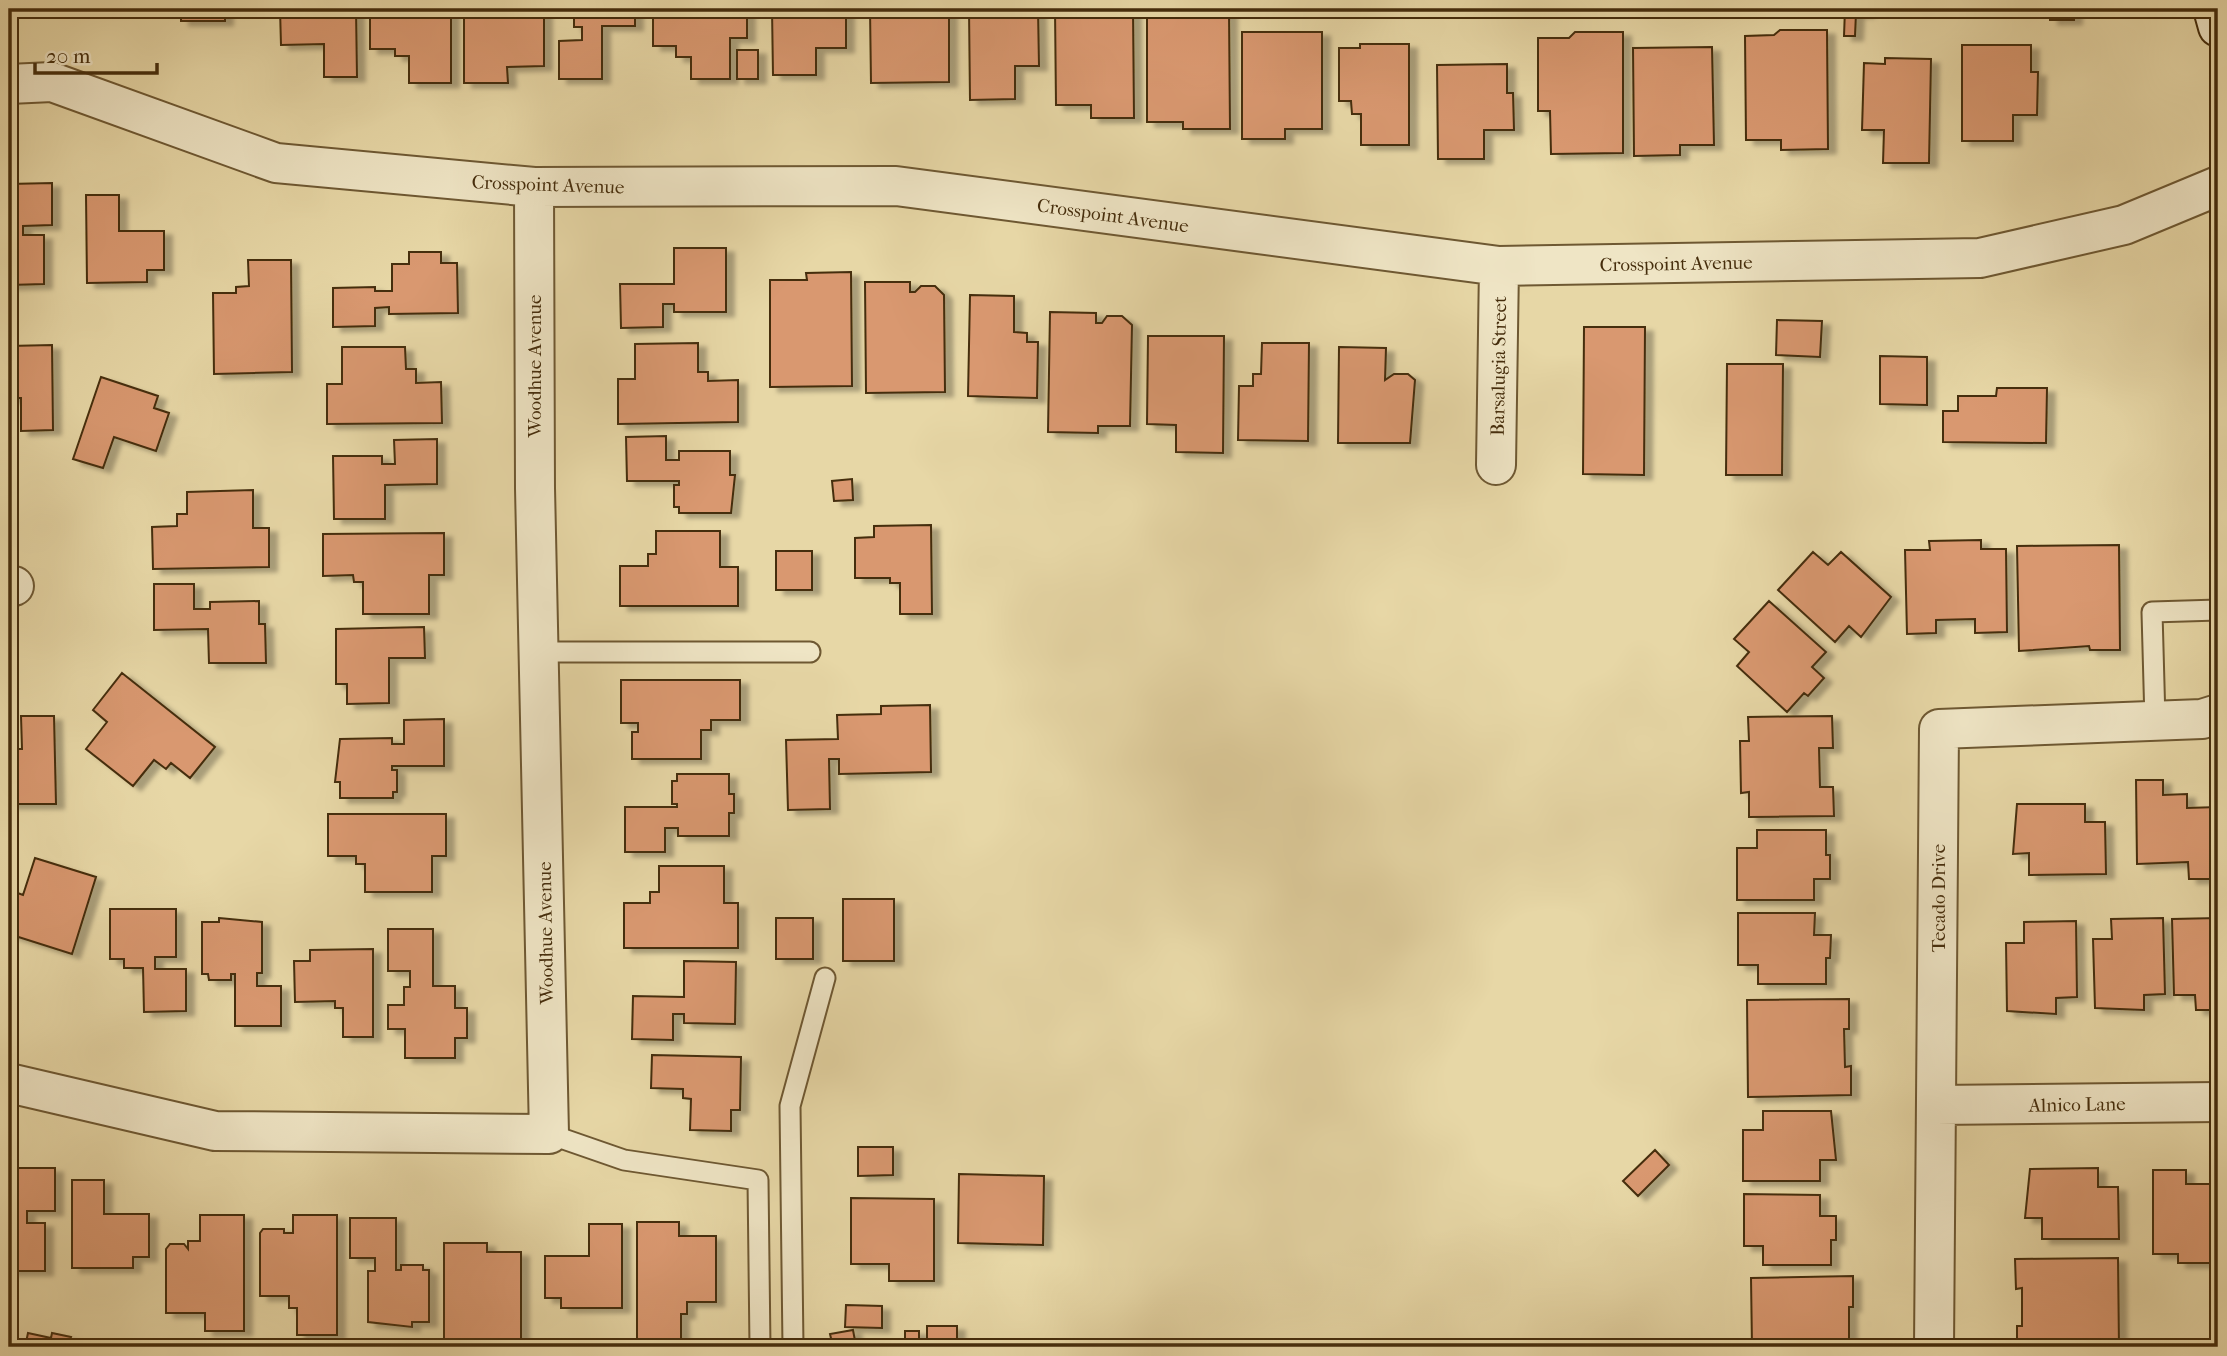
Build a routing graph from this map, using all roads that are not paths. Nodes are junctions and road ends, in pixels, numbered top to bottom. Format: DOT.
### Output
graph roads {
  1 [pos="2213,9"];
  2 [pos="2218,27"];
  3 [pos="9,84"];
  4 [pos="2218,186"];
  5 [pos="534,187"];
  6 [pos="1499,266"];
  7 [pos="1496,465"];
  8 [pos="2218,610"];
  9 [pos="538,652"];
  10 [pos="810,652"];
  11 [pos="2218,714"];
  12 [pos="2155,721"];
  13 [pos="825,978"];
  14 [pos="9,1083"];
  15 [pos="2218,1102"];
  16 [pos="1936,1105"];
  17 [pos="549,1134"];
  18 [pos="760,1347"];
  19 [pos="793,1347"];
  20 [pos="1934,1347"];
  1 -- 2 [label="street"];
  3 -- 5 [label="street, Crosspoint Avenue"];
  4 -- 6 [label="street, Crosspoint Avenue"];
  5 -- 6 [label="street, Crosspoint Avenue"];
  5 -- 9 [label="street, Woodhue Avenue"];
  6 -- 7 [label="street, Barsalugia Street"];
  8 -- 12 [label="lane"];
  9 -- 10 [label="lane"];
  9 -- 17 [label="street, Woodhue Avenue"];
  11 -- 12 [label="street, Tecado Drive"];
  12 -- 16 [label="street, Tecado Drive"];
  13 -- 19 [label="lane"];
  14 -- 17 [label="street"];
  15 -- 16 [label="street, Alnico Lane"];
  16 -- 20 [label="street, Tecado Drive"];
  17 -- 18 [label="lane"];
}
